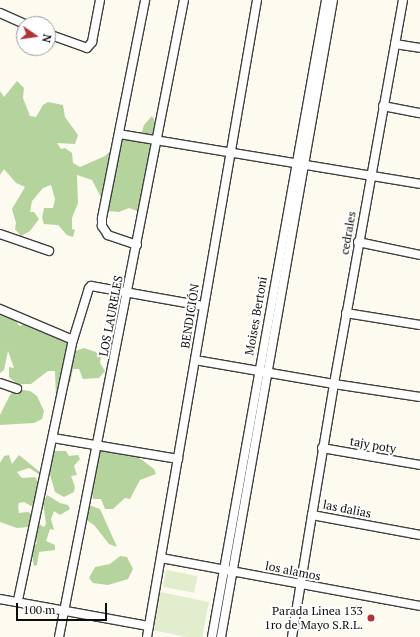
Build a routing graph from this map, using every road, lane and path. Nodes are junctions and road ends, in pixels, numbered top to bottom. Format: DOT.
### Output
graph roads {
  1 [pos="100,0"];
  2 [pos="145,0"];
  3 [pos="184,0"];
  4 [pos="257,0"];
  5 [pos="326,0"];
  6 [pos="334,0"];
  7 [pos="403,0"];
  8 [pos="0,14"];
  9 [pos="16,20"];
  10 [pos="56,37"];
  11 [pos="395,44"];
  12 [pos="420,48"];
  13 [pos="383,106"];
  14 [pos="420,113"];
  15 [pos="119,134"];
  16 [pos="157,139"];
  17 [pos="229,152"];
  18 [pos="295,165"];
  19 [pos="305,167"];
  20 [pos="370,176"];
  21 [pos="420,184"];
  22 [pos="0,234"];
  23 [pos="358,242"];
  24 [pos="137,245"];
  25 [pos="49,251"];
  26 [pos="420,255"];
  27 [pos="128,295"];
  28 [pos="203,306"];
  29 [pos="0,309"];
  30 [pos="346,313"];
  31 [pos="420,325"];
  32 [pos="73,340"];
  33 [pos="195,360"];
  34 [pos="258,371"];
  35 [pos="268,373"];
  36 [pos="0,383"];
  37 [pos="334,384"];
  38 [pos="16,389"];
  39 [pos="420,397"];
  40 [pos="53,438"];
  41 [pos="97,445"];
  42 [pos="322,448"];
  43 [pos="178,459"];
  44 [pos="420,465"];
  45 [pos="312,515"];
  46 [pos="420,535"];
  47 [pos="161,558"];
  48 [pos="222,571"];
  49 [pos="233,571"];
  50 [pos="300,585"];
  51 [pos="0,599"];
  52 [pos="18,600"];
  53 [pos="420,606"];
  54 [pos="65,610"];
  55 [pos="150,626"];
  56 [pos="59,637"];
  57 [pos="148,637"];
  58 [pos="212,637"];
  59 [pos="221,637"];
  60 [pos="292,637"];
  1 -- 10 [label="street"];
  2 -- 15 [label="street"];
  3 -- 16 [label="street, LOS LAURELES"];
  4 -- 17 [label="street, BENDICIÓN"];
  5 -- 18 [label="street, Moises Bertoni"];
  6 -- 19 [label="street, Moises Bertoni"];
  7 -- 11 [label="street, cedrales"];
  8 -- 9 [label="street"];
  11 -- 12 [label="street"];
  11 -- 13 [label="street, cedrales"];
  13 -- 14 [label="street"];
  13 -- 20 [label="street, cedrales"];
  15 -- 16 [label="street"];
  15 -- 24 [label="street"];
  16 -- 17 [label="street"];
  16 -- 24 [label="street, LOS LAURELES"];
  17 -- 18 [label="street"];
  17 -- 28 [label="street, BENDICIÓN"];
  18 -- 19 [label="street"];
  18 -- 34 [label="street, Moises Bertoni"];
  19 -- 20 [label="street"];
  19 -- 35 [label="street, Moises Bertoni"];
  20 -- 21 [label="street"];
  20 -- 23 [label="street, cedrales"];
  22 -- 25 [label="street"];
  23 -- 26 [label="street"];
  23 -- 30 [label="street, cedrales"];
  24 -- 27 [label="street, LOS LAURELES"];
  27 -- 28 [label="street"];
  27 -- 32 [label="street"];
  27 -- 41 [label="street, LOS LAURELES"];
  28 -- 33 [label="street, BENDICIÓN"];
  29 -- 32 [label="street"];
  30 -- 31 [label="street"];
  30 -- 37 [label="street, cedrales"];
  32 -- 40 [label="street"];
  33 -- 34 [label="street"];
  33 -- 43 [label="street, BENDICIÓN"];
  34 -- 35 [label="street"];
  34 -- 48 [label="street, Moises Bertoni"];
  35 -- 37 [label="street"];
  35 -- 49 [label="street, Moises Bertoni"];
  36 -- 38 [label="street"];
  37 -- 39 [label="street"];
  37 -- 42 [label="street, las dalias"];
  40 -- 41 [label="street"];
  40 -- 52 [label="street"];
  41 -- 43 [label="street"];
  41 -- 54 [label="street, LOS LAURELES"];
  42 -- 44 [label="street, tajy poty"];
  42 -- 45 [label="street, las dalias"];
  43 -- 47 [label="street, BENDICIÓN"];
  45 -- 46 [label="street, las dalias"];
  45 -- 50 [label="street"];
  47 -- 48 [label="street, los alamos"];
  47 -- 55 [label="street, BENDICIÓN"];
  48 -- 49 [label="street, los alamos"];
  48 -- 58 [label="street, Moises Bertoni"];
  49 -- 50 [label="street, los alamos"];
  49 -- 59 [label="street, Moises Bertoni"];
  50 -- 53 [label="street, los alamos"];
  50 -- 60 [label="street"];
  51 -- 52 [label="street"];
  52 -- 54 [label="street"];
  54 -- 55 [label="street"];
  54 -- 56 [label="street, LOS LAURELES"];
  55 -- 57 [label="street, BENDICIÓN"];
}
